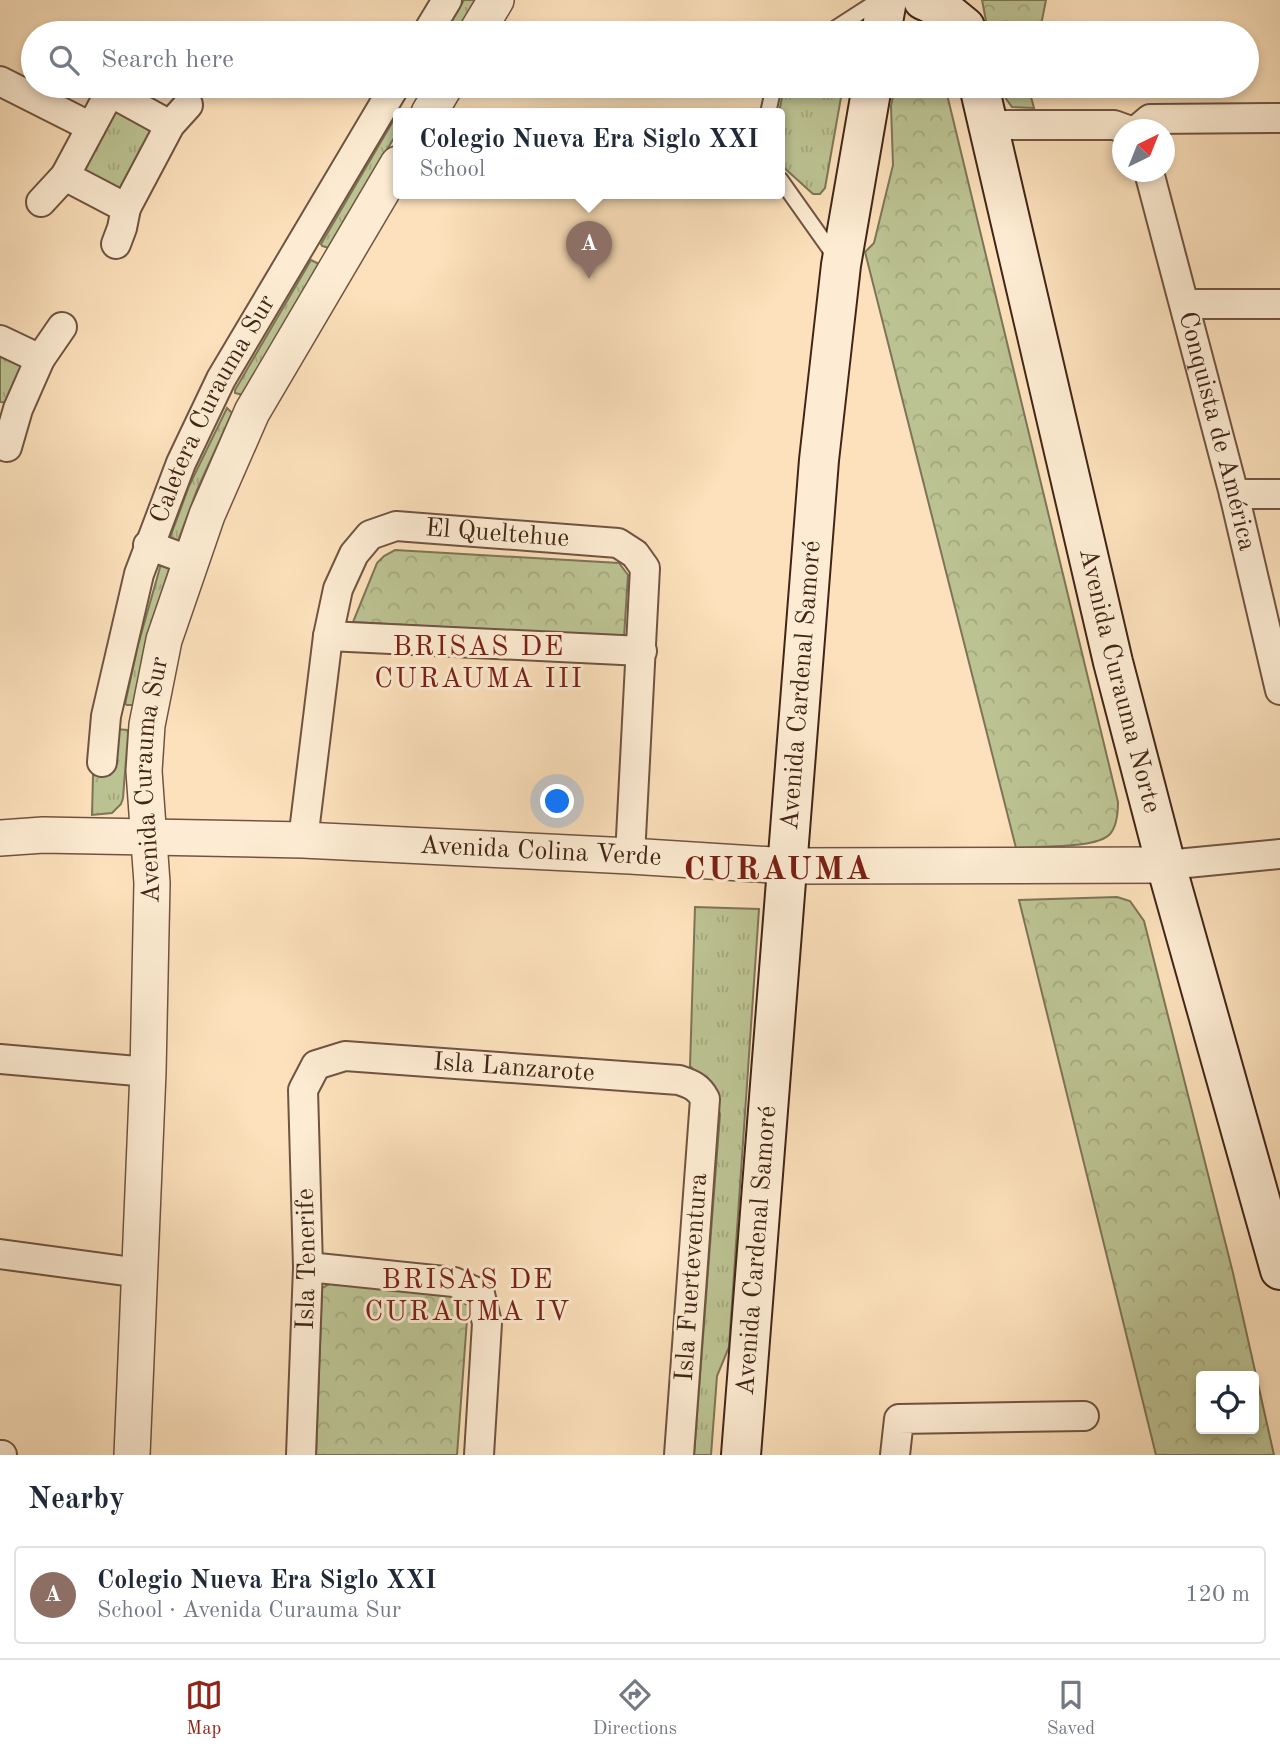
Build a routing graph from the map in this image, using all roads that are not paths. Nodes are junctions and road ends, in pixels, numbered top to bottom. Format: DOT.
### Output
graph roads {
  1 [pos="447,0"];
  2 [pos="496,0"];
  3 [pos="879,0"];
  4 [pos="887,0"];
  5 [pos="923,0"];
  6 [pos="963,20"];
  7 [pos="434,21"];
  8 [pos="483,21"];
  9 [pos="847,21"];
  10 [pos="883,21"];
  11 [pos="0,81"];
  12 [pos="21,92"];
  13 [pos="34,98"];
  14 [pos="106,98"];
  15 [pos="134,98"];
  16 [pos="387,98"];
  17 [pos="870,98"];
  18 [pos="982,98"];
  19 [pos="1280,118"];
  20 [pos="1150,119"];
  21 [pos="988,125"];
  22 [pos="1112,125"];
  23 [pos="91,127"];
  24 [pos="393,173"];
  25 [pos="65,176"];
  26 [pos="1152,182"];
  27 [pos="785,186"];
  28 [pos="41,202"];
  29 [pos="126,208"];
  30 [pos="303,243"];
  31 [pos="116,244"];
  32 [pos="340,263"];
  33 [pos="841,265"];
  34 [pos="1185,304"];
  35 [pos="1280,304"];
  36 [pos="62,327"];
  37 [pos="0,340"];
  38 [pos="40,359"];
  39 [pos="214,394"];
  40 [pos="9,409"];
  41 [pos="252,412"];
  42 [pos="7,447"];
  43 [pos="1234,494"];
  44 [pos="1280,494"];
  45 [pos="148,545"];
  46 [pos="191,561"];
  47 [pos="328,636"];
  48 [pos="642,651"];
  49 [pos="1280,690"];
  50 [pos="106,716"];
  51 [pos="148,721"];
  52 [pos="102,762"];
  53 [pos="0,838"];
  54 [pos="148,839"];
  55 [pos="303,840"];
  56 [pos="1280,854"];
  57 [pos="630,856"];
  58 [pos="1166,865"];
  59 [pos="787,866"];
  60 [pos="0,1059"];
  61 [pos="316,1065"];
  62 [pos="148,1072"];
  63 [pos="705,1099"];
  64 [pos="0,1254"];
  65 [pos="308,1267"];
  66 [pos="1280,1270"];
  67 [pos="140,1273"];
  68 [pos="1084,1416"];
  69 [pos="132,1455"];
  70 [pos="301,1455"];
  71 [pos="479,1455"];
  72 [pos="679,1455"];
  73 [pos="741,1455"];
  74 [pos="895,1455"];
  1 -- 7 [label="street"];
  2 -- 8 [label="street"];
  3 -- 9 [label="lane"];
  4 -- 10 [label="main road"];
  5 -- 6 [label="main road"];
  11 -- 12 [label="street"];
  13 -- 23 [label="street"];
  14 -- 23 [label="street"];
  15 -- 29 [label="street"];
  16 -- 30 [label="street, Caletera Curauma Sur"];
  17 -- 33 [label="main road, Avenida Cardenal Samoré"];
  18 -- 21 [label="main road, Avenida Curauma Norte"];
  19 -- 20 [label="street"];
  21 -- 22 [label="street"];
  21 -- 58 [label="main road, Avenida Curauma Norte"];
  23 -- 25 [label="street"];
  24 -- 32 [label="street, Avenida Curauma Sur"];
  25 -- 28 [label="street"];
  25 -- 29 [label="street"];
  26 -- 34 [label="street, Conquista de América"];
  27 -- 33 [label="lane"];
  29 -- 31 [label="street"];
  30 -- 32 [label="street"];
  30 -- 39 [label="street, Caletera Curauma Sur"];
  32 -- 41 [label="street, Avenida Curauma Sur"];
  33 -- 59 [label="main road, Avenida Cardenal Samoré"];
  34 -- 35 [label="street"];
  34 -- 43 [label="street, Conquista de América"];
  36 -- 38 [label="street"];
  37 -- 38 [label="street"];
  38 -- 40 [label="street"];
  39 -- 41 [label="street"];
  39 -- 45 [label="street, Caletera Curauma Sur"];
  40 -- 42 [label="street"];
  41 -- 46 [label="street, Avenida Curauma Sur"];
  43 -- 44 [label="street"];
  43 -- 49 [label="street, Conquista de América"];
  45 -- 46 [label="street"];
  45 -- 50 [label="street, Caletera Curauma Sur"];
  46 -- 51 [label="street, Avenida Curauma Sur"];
  47 -- 48 [label="street"];
  47 -- 48 [label="street, El Queltehue"];
  47 -- 55 [label="street, El Queltehue"];
  48 -- 57 [label="street, El Queltehue"];
  50 -- 51 [label="street"];
  50 -- 52 [label="street, Caletera Curauma Sur"];
  51 -- 54 [label="street, Avenida Curauma Sur"];
  53 -- 54 [label="street, Avenida Colina Verde"];
  54 -- 55 [label="street, Avenida Colina Verde"];
  54 -- 62 [label="street, Avenida Curauma Sur"];
  55 -- 57 [label="street, Avenida Colina Verde"];
  56 -- 58 [label="street"];
  57 -- 59 [label="street, Avenida Colina Verde"];
  58 -- 59 [label="street, Avenida Colina Verde"];
  58 -- 66 [label="main road, Avenida Curauma Norte"];
  59 -- 73 [label="main road, Avenida Cardenal Samoré"];
  60 -- 62 [label="street"];
  61 -- 63 [label="street, Isla Lanzarote"];
  61 -- 65 [label="street, Isla Tenerife"];
  62 -- 67 [label="street, Avenida Curauma Sur"];
  63 -- 72 [label="street, Isla Fuerteventura"];
  64 -- 67 [label="street"];
  65 -- 70 [label="street, Isla Tenerife"];
  65 -- 71 [label="street"];
  67 -- 69 [label="street, Avenida Curauma Sur"];
  68 -- 74 [label="street"];
}
